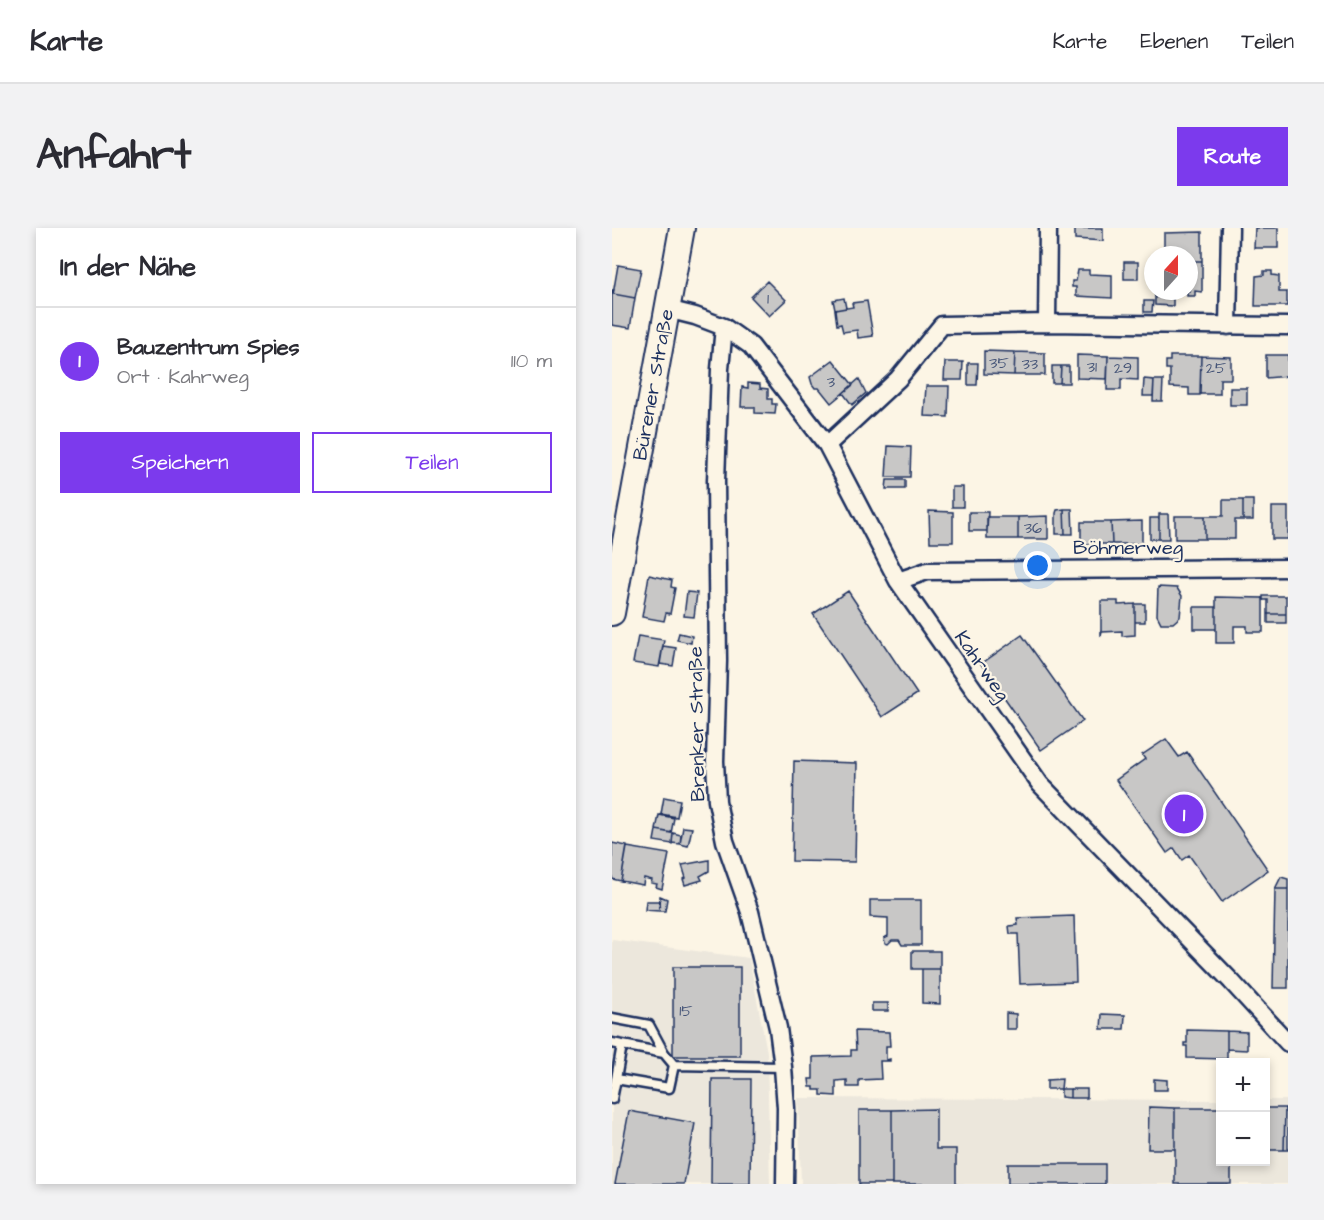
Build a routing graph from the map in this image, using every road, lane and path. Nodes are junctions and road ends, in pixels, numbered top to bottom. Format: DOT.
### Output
graph roads {
  1 [pos="682,228"];
  2 [pos="1048,228"];
  3 [pos="1230,228"];
  4 [pos="667,309"];
  5 [pos="1047,323"];
  6 [pos="1228,326"];
  7 [pos="1288,326"];
  8 [pos="724,327"];
  9 [pos="827,445"];
  10 [pos="1288,568"];
  11 [pos="898,581"];
  12 [pos="612,613"];
  13 [pos="612,1018"];
  14 [pos="612,1043"];
  15 [pos="1288,1043"];
  16 [pos="622,1045"];
  17 [pos="664,1053"];
  18 [pos="616,1058"];
  19 [pos="674,1065"];
  20 [pos="783,1067"];
  21 [pos="616,1079"];
  22 [pos="612,1099"];
  23 [pos="785,1184"];
  1 -- 4 [label="main road, Bürener Straße"];
  2 -- 5 [label="street"];
  3 -- 6 [label="street"];
  4 -- 8 [label="street, Kahrweg"];
  4 -- 12 [label="main road, Bürener Straße"];
  5 -- 6 [label="street"];
  5 -- 9 [label="street"];
  6 -- 7 [label="street"];
  8 -- 9 [label="street, Kahrweg"];
  8 -- 20 [label="street, Brenker Straße"];
  9 -- 11 [label="street, Kahrweg"];
  10 -- 11 [label="street, Böhmerweg"];
  11 -- 15 [label="street, Kahrweg"];
  13 -- 17 [label="lane"];
  14 -- 16 [label="lane"];
  16 -- 17 [label="lane"];
  16 -- 18 [label="lane"];
  17 -- 19 [label="lane"];
  18 -- 21 [label="lane"];
  19 -- 20 [label="lane"];
  19 -- 21 [label="lane"];
  20 -- 23 [label="street, Brenker Straße"];
  21 -- 22 [label="lane"];
}
